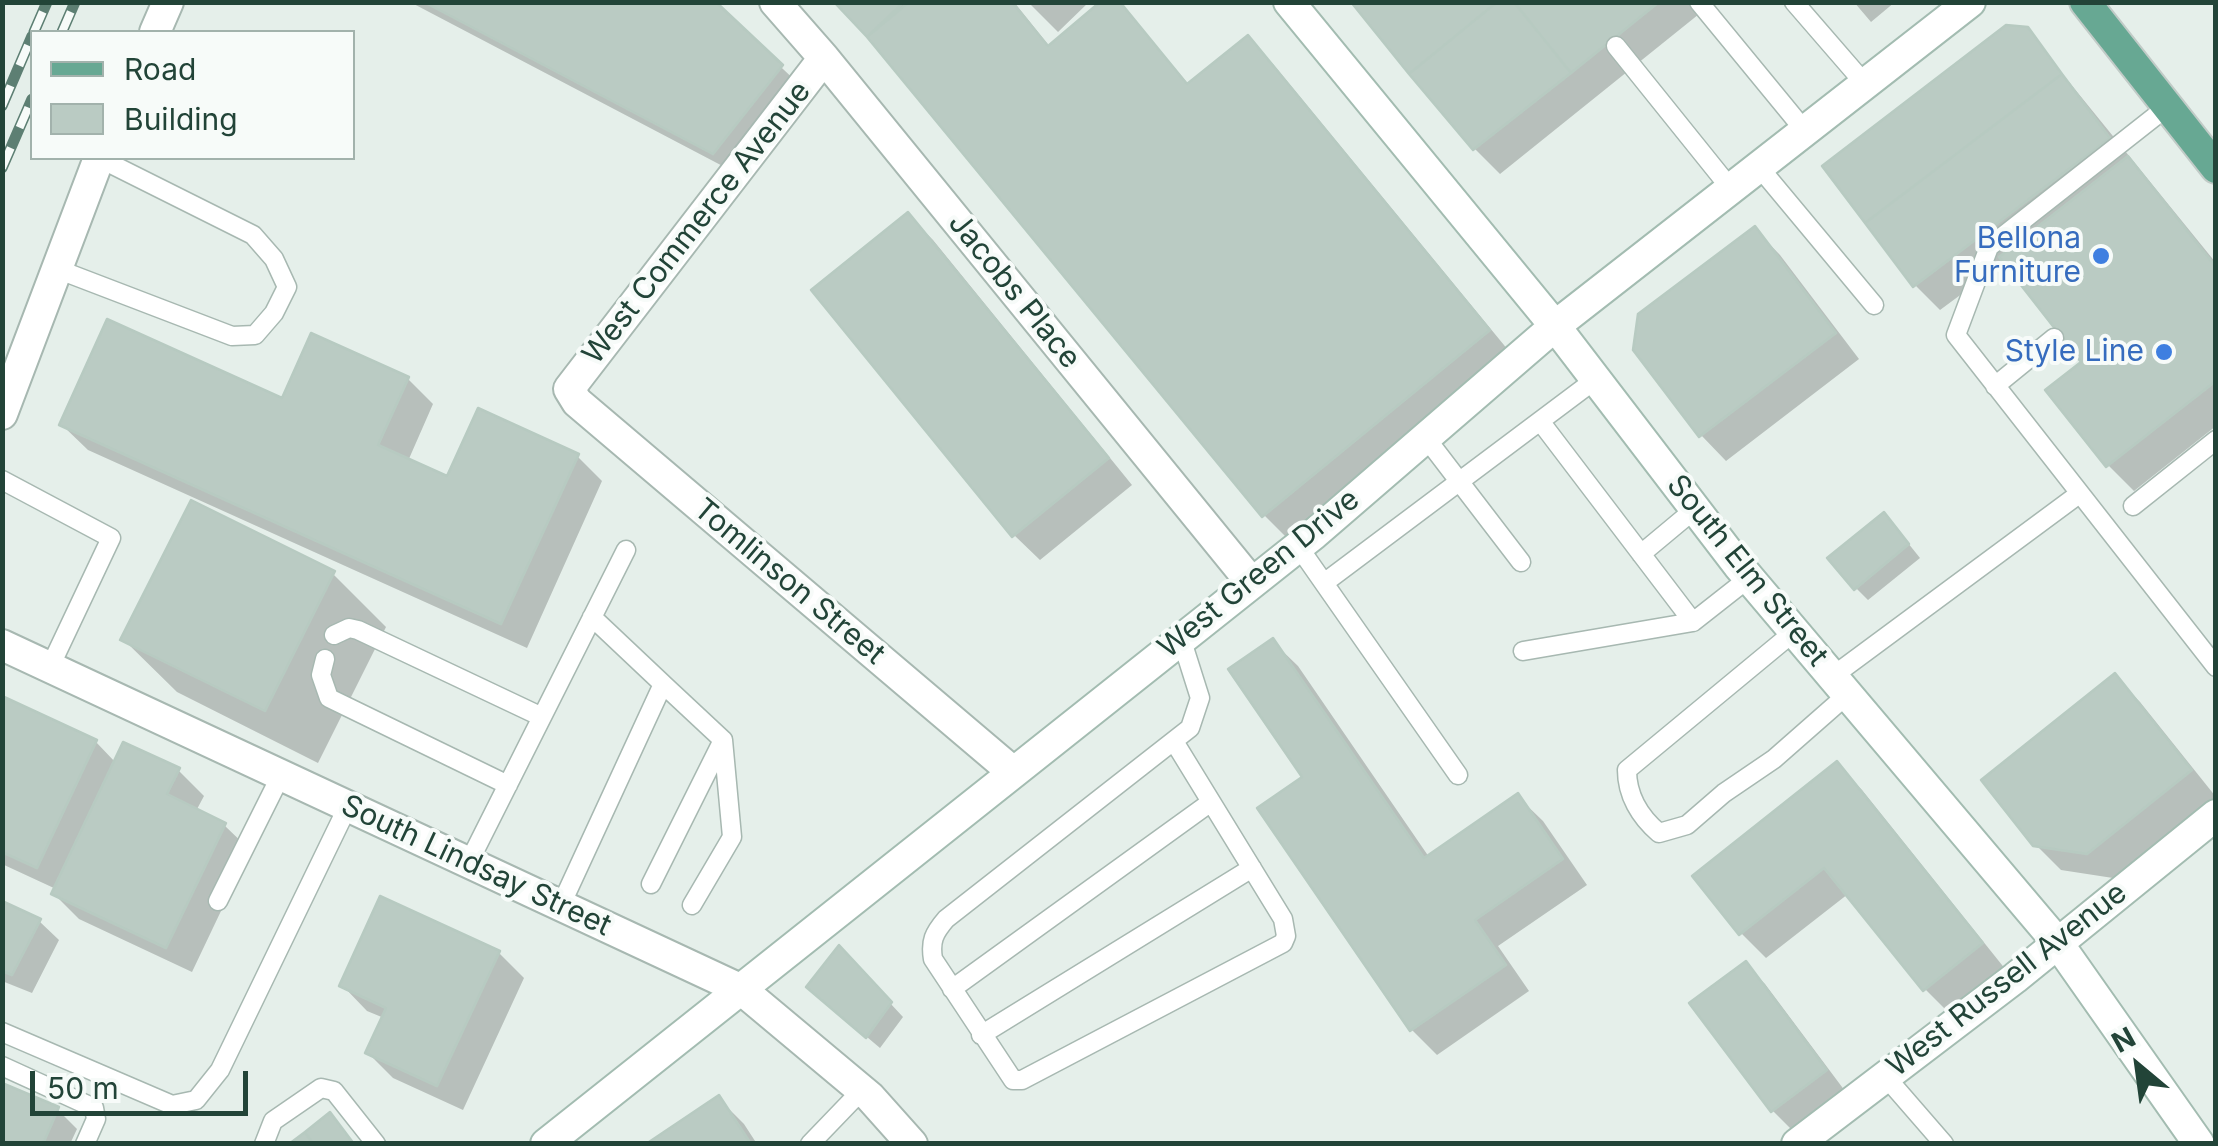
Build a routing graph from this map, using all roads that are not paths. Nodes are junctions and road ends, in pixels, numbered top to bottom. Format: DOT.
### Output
graph roads {
  1 [pos="168,2"];
  2 [pos="775,2"];
  3 [pos="1289,2"];
  4 [pos="1699,2"];
  5 [pos="1794,2"];
  6 [pos="1970,2"];
  7 [pos="2085,2"];
  8 [pos="155,30"];
  9 [pos="1616,46"];
  10 [pos="824,58"];
  11 [pos="1865,84"];
  12 [pos="2167,107"];
  13 [pos="1805,131"];
  14 [pos="2213,159"];
  15 [pos="98,160"];
  16 [pos="103,160"];
  17 [pos="1759,167"];
  18 [pos="1730,190"];
  19 [pos="57,269"];
  20 [pos="1874,304"];
  21 [pos="1555,326"];
  22 [pos="2054,338"];
  23 [pos="1596,380"];
  24 [pos="1994,386"];
  25 [pos="570,389"];
  26 [pos="2,414"];
  27 [pos="1540,421"];
  28 [pos="1426,438"];
  29 [pos="2216,440"];
  30 [pos="2,480"];
  31 [pos="1461,481"];
  32 [pos="2079,494"];
  33 [pos="2133,506"];
  34 [pos="1696,509"];
  35 [pos="1298,546"];
  36 [pos="626,550"];
  37 [pos="1641,554"];
  38 [pos="1521,562"];
  39 [pos="1749,578"];
  40 [pos="1250,582"];
  41 [pos="1324,583"];
  42 [pos="592,618"];
  43 [pos="1693,622"];
  44 [pos="1794,631"];
  45 [pos="334,635"];
  46 [pos="1180,638"];
  47 [pos="2,645"];
  48 [pos="1523,651"];
  49 [pos="325,659"];
  50 [pos="50,667"];
  51 [pos="2216,668"];
  52 [pos="663,684"];
  53 [pos="1840,685"];
  54 [pos="542,718"];
  55 [pos="723,740"];
  56 [pos="1175,743"];
  57 [pos="1013,772"];
  58 [pos="281,774"];
  59 [pos="1458,774"];
  60 [pos="508,785"];
  61 [pos="1211,802"];
  62 [pos="348,806"];
  63 [pos="2216,815"];
  64 [pos="469,862"];
  65 [pos="1252,868"];
  66 [pos="650,884"];
  67 [pos="218,901"];
  68 [pos="692,904"];
  69 [pos="560,905"];
  70 [pos="2057,942"];
  71 [pos="952,988"];
  72 [pos="742,990"];
  73 [pos="2,1032"];
  74 [pos="982,1035"];
  75 [pos="2,1066"];
  76 [pos="1885,1076"];
  77 [pos="862,1090"];
  78 [pos="1936,1141"];
  79 [pos="85,1144"];
  80 [pos="264,1144"];
  81 [pos="376,1144"];
  82 [pos="546,1144"];
  83 [pos="810,1144"];
  84 [pos="912,1144"];
  85 [pos="1797,1144"];
  86 [pos="2199,1144"];
  1 -- 8 [label="street"];
  2 -- 10 [label="street, Jacobs Place"];
  3 -- 21 [label="street, South Elm Street"];
  4 -- 13 [label="lane"];
  5 -- 11 [label="lane"];
  6 -- 11 [label="street, West Green Drive"];
  7 -- 12 [label="main road"];
  9 -- 18 [label="lane"];
  10 -- 25 [label="street, West Commerce Avenue"];
  10 -- 40 [label="street, Jacobs Place"];
  11 -- 13 [label="street, West Green Drive"];
  12 -- 14 [label="main road"];
  12 -- 24 [label="lane"];
  13 -- 17 [label="street, West Green Drive"];
  15 -- 19 [label="street"];
  16 -- 19 [label="lane"];
  17 -- 18 [label="street, West Green Drive"];
  17 -- 20 [label="lane"];
  18 -- 21 [label="street, West Green Drive"];
  19 -- 26 [label="street"];
  21 -- 23 [label="street, South Elm Street"];
  21 -- 28 [label="street, West Green Drive"];
  22 -- 24 [label="lane"];
  23 -- 27 [label="lane"];
  23 -- 34 [label="street, South Elm Street"];
  24 -- 32 [label="lane"];
  25 -- 57 [label="street, Tomlinson Street"];
  27 -- 31 [label="lane"];
  27 -- 37 [label="lane"];
  28 -- 31 [label="lane"];
  28 -- 35 [label="street, West Green Drive"];
  29 -- 33 [label="lane"];
  30 -- 50 [label="lane"];
  31 -- 38 [label="lane"];
  31 -- 41 [label="lane"];
  32 -- 51 [label="lane"];
  32 -- 53 [label="lane"];
  34 -- 37 [label="lane"];
  34 -- 39 [label="street, South Elm Street"];
  35 -- 40 [label="street, West Green Drive"];
  35 -- 41 [label="lane"];
  36 -- 42 [label="lane"];
  37 -- 43 [label="lane"];
  39 -- 43 [label="lane"];
  39 -- 44 [label="street, South Elm Street"];
  40 -- 46 [label="street, West Green Drive"];
  41 -- 59 [label="lane"];
  42 -- 52 [label="lane"];
  42 -- 54 [label="lane"];
  43 -- 48 [label="lane"];
  44 -- 53 [label="street, South Elm Street"];
  44 -- 53 [label="lane"];
  45 -- 54 [label="lane"];
  46 -- 56 [label="lane"];
  46 -- 57 [label="street, West Green Drive"];
  47 -- 50 [label="street, South Lindsay Street"];
  49 -- 60 [label="lane"];
  50 -- 58 [label="street, South Lindsay Street"];
  52 -- 55 [label="lane"];
  52 -- 69 [label="lane"];
  53 -- 70 [label="street, South Elm Street"];
  54 -- 60 [label="lane"];
  55 -- 66 [label="lane"];
  55 -- 68 [label="lane"];
  56 -- 61 [label="lane"];
  56 -- 71 [label="lane"];
  57 -- 72 [label="street, West Green Drive"];
  58 -- 62 [label="street, South Lindsay Street"];
  58 -- 67 [label="lane"];
  60 -- 64 [label="lane"];
  61 -- 65 [label="lane"];
  61 -- 71 [label="lane"];
  62 -- 64 [label="street, South Lindsay Street"];
  62 -- 73 [label="lane"];
  63 -- 70 [label="street, West Russell Avenue"];
  64 -- 69 [label="street, South Lindsay Street"];
  65 -- 74 [label="lane"];
  65 -- 74 [label="lane"];
  69 -- 72 [label="street, South Lindsay Street"];
  70 -- 76 [label="street, West Russell Avenue"];
  70 -- 86 [label="street, South Elm Street"];
  71 -- 74 [label="lane"];
  72 -- 77 [label="street, South Lindsay Street"];
  72 -- 82 [label="street, West Green Drive"];
  75 -- 79 [label="lane"];
  76 -- 78 [label="lane"];
  76 -- 85 [label="street, West Russell Avenue"];
  77 -- 83 [label="lane"];
  77 -- 84 [label="street, South Lindsay Street"];
  80 -- 81 [label="lane"];
}
